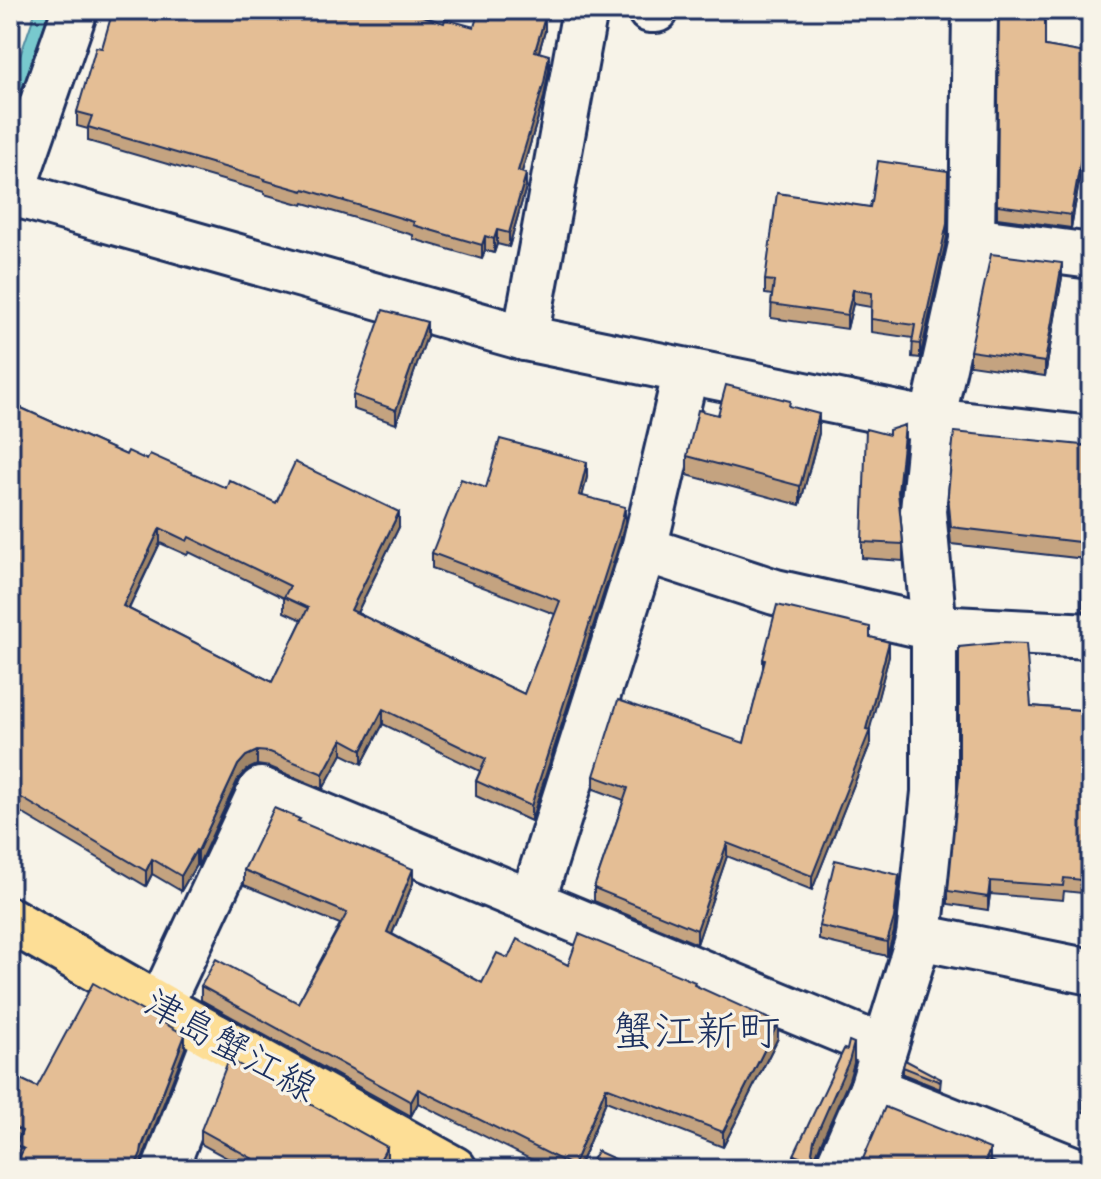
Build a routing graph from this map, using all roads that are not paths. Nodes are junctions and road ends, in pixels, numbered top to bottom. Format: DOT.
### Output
graph roads {
  1 [pos="75,10"];
  2 [pos="585,10"];
  3 [pos="975,10"];
  4 [pos="11,195"];
  5 [pos="972,240"];
  6 [pos="1091,256"];
  7 [pos="525,338"];
  8 [pos="686,371"];
  9 [pos="932,421"];
  10 [pos="1091,439"];
  11 [pos="644,549"];
  12 [pos="934,628"];
  13 [pos="1091,636"];
  14 [pos="532,902"];
  15 [pos="10,920"];
  16 [pos="919,937"];
  17 [pos="1091,972"];
  18 [pos="160,1006"];
  19 [pos="216,1037"];
  20 [pos="878,1068"];
  21 [pos="165,1169"];
  22 [pos="454,1169"];
  23 [pos="837,1169"];
  24 [pos="1073,1169"];
  1 -- 4 [label="street"];
  2 -- 7 [label="street"];
  3 -- 5 [label="street"];
  4 -- 7 [label="street"];
  5 -- 6 [label="street"];
  5 -- 9 [label="street"];
  7 -- 8 [label="street"];
  8 -- 9 [label="street"];
  8 -- 11 [label="street"];
  9 -- 10 [label="street"];
  9 -- 12 [label="street"];
  11 -- 12 [label="street"];
  11 -- 14 [label="street"];
  12 -- 13 [label="street"];
  12 -- 16 [label="street"];
  14 -- 18 [label="street"];
  14 -- 20 [label="street"];
  15 -- 18 [label="main road, 津島蟹江線"];
  16 -- 17 [label="street"];
  16 -- 20 [label="street"];
  18 -- 19 [label="main road, 津島蟹江線"];
  19 -- 21 [label="street"];
  19 -- 22 [label="main road, 津島蟹江線"];
  20 -- 23 [label="street"];
  20 -- 24 [label="street"];
}
